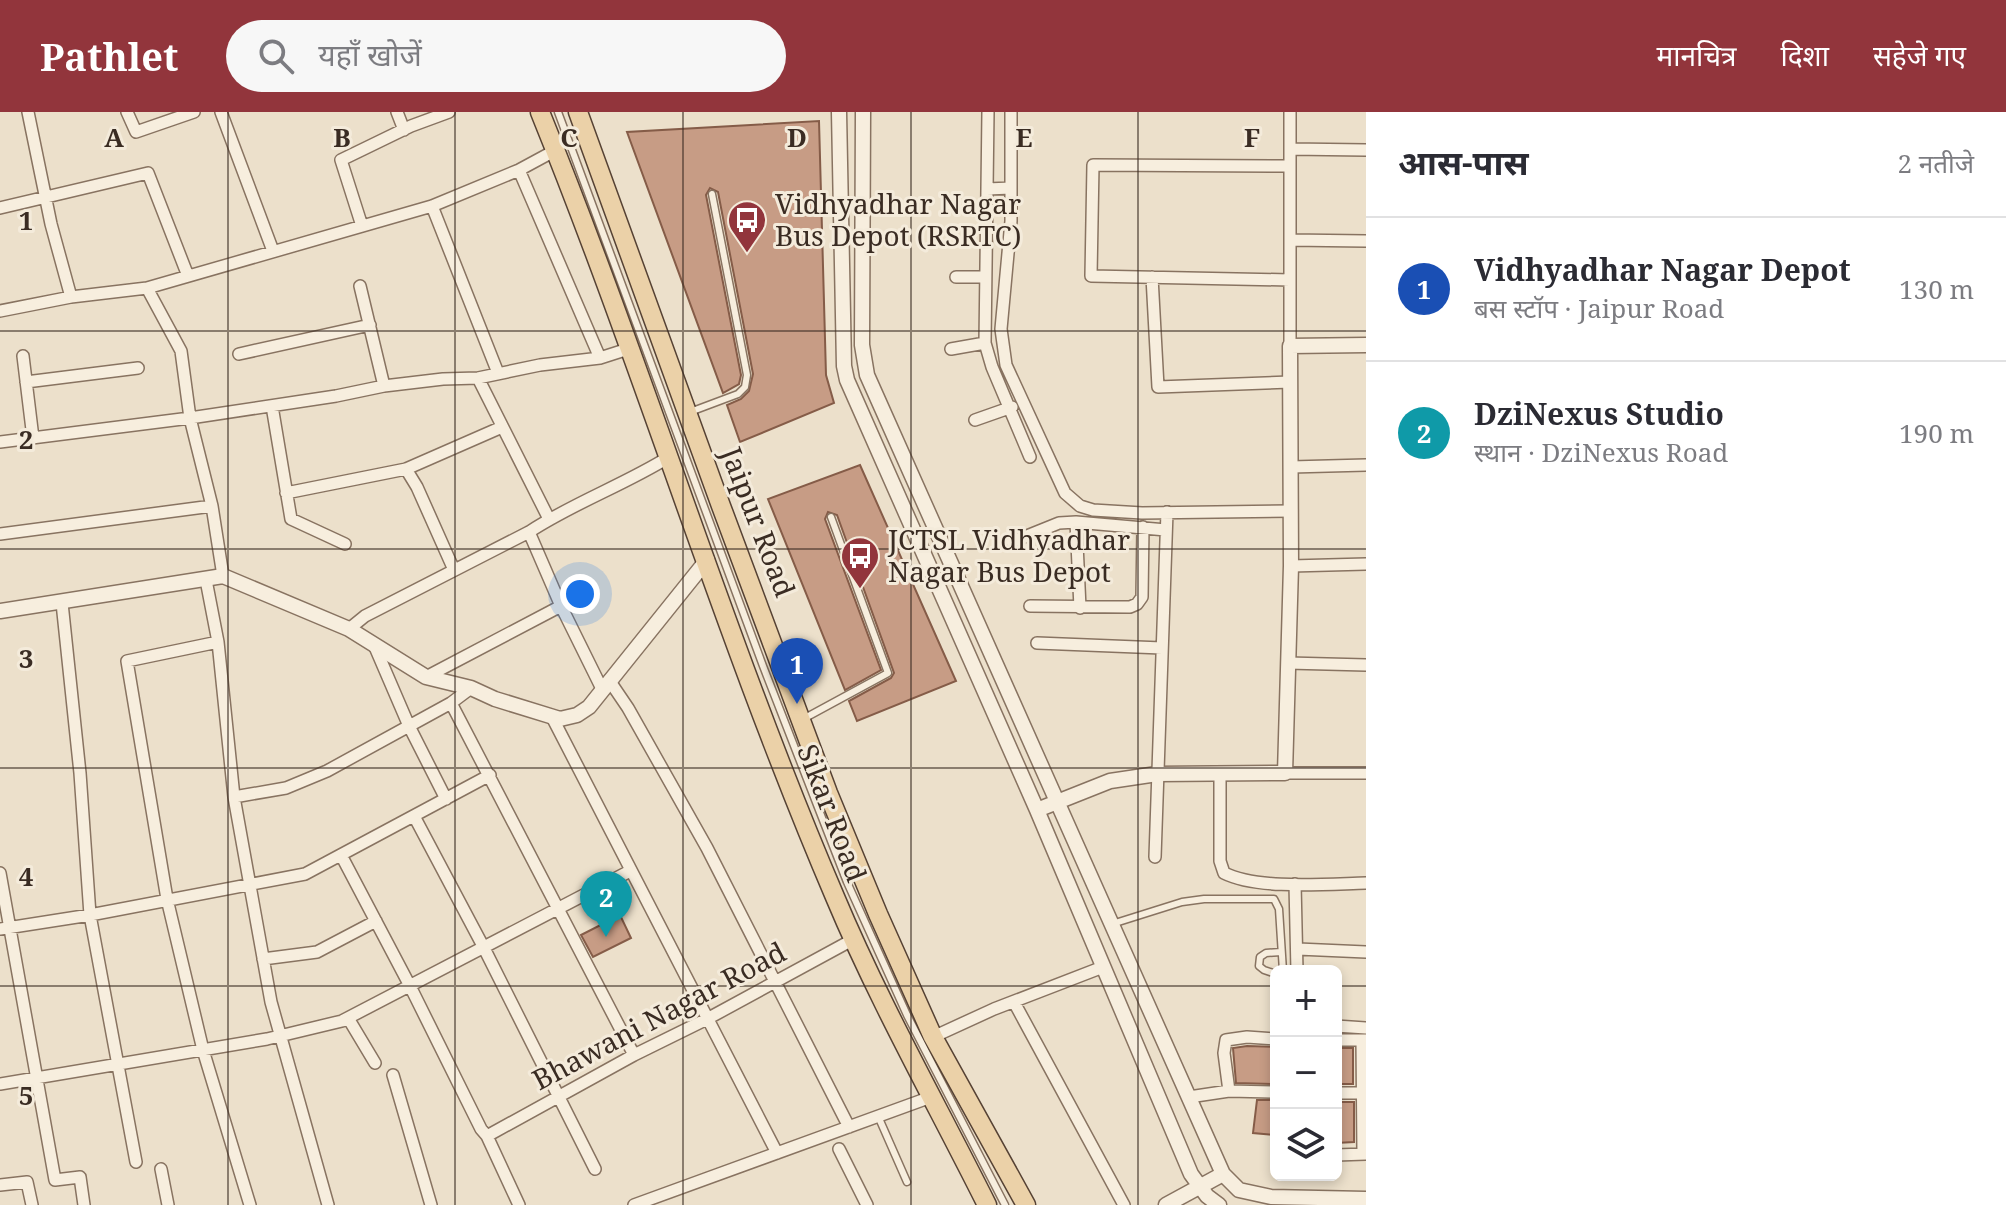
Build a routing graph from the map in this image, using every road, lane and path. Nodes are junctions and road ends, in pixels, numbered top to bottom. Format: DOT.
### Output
graph roads {
  1 [pos="28,112"];
  2 [pos="127,112"];
  3 [pos="194,112"];
  4 [pos="221,112"];
  5 [pos="397,112"];
  6 [pos="449,112"];
  7 [pos="540,112"];
  8 [pos="558,112"];
  9 [pos="578,112"];
  10 [pos="839,112"];
  11 [pos="863,112"];
  12 [pos="988,112"];
  13 [pos="1011,112"];
  14 [pos="1290,112"];
  15 [pos="404,130"];
  16 [pos="1290,149"];
  17 [pos="556,150"];
  18 [pos="1366,150"];
  19 [pos="1290,166"];
  20 [pos="519,170"];
  21 [pos="1011,188"];
  22 [pos="987,189"];
  23 [pos="712,194"];
  24 [pos="46,198"];
  25 [pos="432,206"];
  26 [pos="0,208"];
  27 [pos="362,226"];
  28 [pos="1290,240"];
  29 [pos="1366,241"];
  30 [pos="273,251"];
  31 [pos="188,276"];
  32 [pos="956,277"];
  33 [pos="984,277"];
  34 [pos="1152,277"];
  35 [pos="1290,280"];
  36 [pos="360,286"];
  37 [pos="147,288"];
  38 [pos="71,297"];
  39 [pos="0,311"];
  40 [pos="370,325"];
  41 [pos="985,343"];
  42 [pos="1366,345"];
  43 [pos="1290,346"];
  44 [pos="628,349"];
  45 [pos="951,349"];
  46 [pos="239,354"];
  47 [pos="23,356"];
  48 [pos="600,358"];
  49 [pos="138,368"];
  50 [pos="498,373"];
  51 [pos="478,378"];
  52 [pos="26,382"];
  53 [pos="1290,382"];
  54 [pos="384,386"];
  55 [pos="1021,403"];
  56 [pos="272,406"];
  57 [pos="1008,408"];
  58 [pos="687,413"];
  59 [pos="190,418"];
  60 [pos="975,420"];
  61 [pos="502,427"];
  62 [pos="33,438"];
  63 [pos="0,442"];
  64 [pos="669,457"];
  65 [pos="1030,457"];
  66 [pos="1366,465"];
  67 [pos="1291,467"];
  68 [pos="406,469"];
  69 [pos="286,493"];
  70 [pos="212,506"];
  71 [pos="1291,511"];
  72 [pos="1167,512"];
  73 [pos="831,517"];
  74 [pos="549,519"];
  75 [pos="1076,522"];
  76 [pos="1143,527"];
  77 [pos="1166,530"];
  78 [pos="529,532"];
  79 [pos="0,534"];
  80 [pos="1012,542"];
  81 [pos="345,544"];
  82 [pos="707,560"];
  83 [pos="1366,564"];
  84 [pos="1291,566"];
  85 [pos="454,570"];
  86 [pos="223,576"];
  87 [pos="206,580"];
  88 [pos="62,603"];
  89 [pos="561,606"];
  90 [pos="1030,606"];
  91 [pos="1080,608"];
  92 [pos="0,611"];
  93 [pos="349,629"];
  94 [pos="218,642"];
  95 [pos="1037,643"];
  96 [pos="375,647"];
  97 [pos="1162,648"];
  98 [pos="1288,663"];
  99 [pos="1366,665"];
  100 [pos="426,677"];
  101 [pos="605,684"];
  102 [pos="471,688"];
  103 [pos="451,703"];
  104 [pos="552,717"];
  105 [pos="801,719"];
  106 [pos="409,726"];
  107 [pos="1285,773"];
  108 [pos="1366,773"];
  109 [pos="1157,774"];
  110 [pos="490,775"];
  111 [pos="1220,776"];
  112 [pos="234,797"];
  113 [pos="446,799"];
  114 [pos="1057,801"];
  115 [pos="1037,810"];
  116 [pos="414,816"];
  117 [pos="341,855"];
  118 [pos="1155,857"];
  119 [pos="630,871"];
  120 [pos="0,873"];
  121 [pos="1366,883"];
  122 [pos="249,884"];
  123 [pos="1295,884"];
  124 [pos="167,899"];
  125 [pos="560,909"];
  126 [pos="90,915"];
  127 [pos="376,921"];
  128 [pos="1112,924"];
  129 [pos="5,928"];
  130 [pos="854,939"];
  131 [pos="484,948"];
  132 [pos="1298,949"];
  133 [pos="1281,952"];
  134 [pos="1366,952"];
  135 [pos="263,959"];
  136 [pos="1282,965"];
  137 [pos="1297,965"];
  138 [pos="1103,967"];
  139 [pos="1270,971"];
  140 [pos="775,982"];
  141 [pos="410,986"];
  142 [pos="1014,1002"];
  143 [pos="348,1018"];
  144 [pos="707,1019"];
  145 [pos="1342,1028"];
  146 [pos="279,1036"];
  147 [pos="1365,1036"];
  148 [pos="933,1037"];
  149 [pos="1270,1039"];
  150 [pos="1342,1039"];
  151 [pos="203,1050"];
  152 [pos="634,1055"];
  153 [pos="375,1063"];
  154 [pos="118,1066"];
  155 [pos="393,1075"];
  156 [pos="37,1079"];
  157 [pos="0,1084"];
  158 [pos="1229,1091"];
  159 [pos="1270,1092"];
  160 [pos="1342,1093"];
  161 [pos="1365,1093"];
  162 [pos="559,1096"];
  163 [pos="931,1097"];
  164 [pos="1189,1097"];
  165 [pos="878,1116"];
  166 [pos="849,1127"];
  167 [pos="487,1136"];
  168 [pos="839,1149"];
  169 [pos="777,1153"];
  170 [pos="1364,1154"];
  171 [pos="1342,1155"];
  172 [pos="136,1162"];
  173 [pos="161,1169"];
  174 [pos="595,1169"];
  175 [pos="1223,1174"];
  176 [pos="907,1182"];
  177 [pos="0,1185"];
  178 [pos="1200,1188"];
  179 [pos="1366,1199"];
  180 [pos="1270,1201"];
  181 [pos="32,1205"];
  182 [pos="84,1205"];
  183 [pos="168,1205"];
  184 [pos="250,1205"];
  185 [pos="328,1205"];
  186 [pos="431,1205"];
  187 [pos="519,1205"];
  188 [pos="634,1205"];
  189 [pos="867,1205"];
  190 [pos="987,1205"];
  191 [pos="1005,1205"];
  192 [pos="1026,1205"];
  193 [pos="1124,1205"];
  194 [pos="1166,1205"];
  195 [pos="1219,1205"];
  1 -- 24 [label="street"];
  2 -- 3 [label="street"];
  4 -- 30 [label="street"];
  5 -- 15 [label="street"];
  6 -- 15 [label="street"];
  7 -- 17 [label="main road, Sikar Road"];
  8 -- 191 [label="lane"];
  9 -- 58 [label="main road, Jaipur Road"];
  10 -- 115 [label="street"];
  11 -- 114 [label="street"];
  12 -- 22 [label="street"];
  13 -- 21 [label="street"];
  14 -- 16 [label="street"];
  15 -- 27 [label="street"];
  16 -- 18 [label="street"];
  16 -- 19 [label="street"];
  17 -- 20 [label="street"];
  17 -- 44 [label="main road, Sikar Road"];
  19 -- 28 [label="street"];
  19 -- 34 [label="street"];
  20 -- 25 [label="street"];
  20 -- 48 [label="street"];
  21 -- 22 [label="street"];
  21 -- 55 [label="street"];
  22 -- 33 [label="street"];
  23 -- 58 [label="lane"];
  24 -- 26 [label="street"];
  24 -- 31 [label="street"];
  24 -- 38 [label="street"];
  25 -- 27 [label="street"];
  25 -- 50 [label="street"];
  27 -- 30 [label="street"];
  28 -- 29 [label="street"];
  28 -- 35 [label="street"];
  30 -- 31 [label="street"];
  31 -- 37 [label="street"];
  32 -- 33 [label="street"];
  33 -- 41 [label="street"];
  34 -- 35 [label="street"];
  34 -- 53 [label="street"];
  35 -- 43 [label="street"];
  36 -- 40 [label="street"];
  37 -- 38 [label="street"];
  37 -- 59 [label="street"];
  38 -- 39 [label="street"];
  40 -- 46 [label="street"];
  40 -- 54 [label="street"];
  41 -- 45 [label="street"];
  41 -- 57 [label="street"];
  42 -- 43 [label="street"];
  43 -- 53 [label="street"];
  44 -- 48 [label="street"];
  44 -- 64 [label="main road, Sikar Road"];
  47 -- 52 [label="street"];
  48 -- 50 [label="street"];
  49 -- 52 [label="street"];
  50 -- 51 [label="street"];
  51 -- 54 [label="street"];
  51 -- 61 [label="street"];
  52 -- 62 [label="street"];
  53 -- 67 [label="street"];
  54 -- 56 [label="street"];
  55 -- 57 [label="street"];
  55 -- 72 [label="street"];
  56 -- 59 [label="street"];
  56 -- 69 [label="street"];
  57 -- 60 [label="street"];
  57 -- 65 [label="street"];
  58 -- 105 [label="main road, Jaipur Road"];
  59 -- 62 [label="street"];
  59 -- 70 [label="street"];
  61 -- 68 [label="street"];
  61 -- 74 [label="street"];
  62 -- 63 [label="street"];
  64 -- 74 [label="street"];
  64 -- 82 [label="main road, Sikar Road"];
  66 -- 67 [label="street"];
  67 -- 71 [label="street"];
  68 -- 69 [label="street"];
  68 -- 85 [label="street"];
  69 -- 81 [label="street"];
  70 -- 79 [label="street"];
  70 -- 86 [label="street"];
  71 -- 72 [label="street"];
  71 -- 84 [label="street"];
  72 -- 77 [label="street"];
  73 -- 105 [label="lane"];
  74 -- 78 [label="street"];
  75 -- 76 [label="street"];
  75 -- 80 [label="street"];
  75 -- 91 [label="street"];
  76 -- 77 [label="street"];
  76 -- 91 [label="street"];
  77 -- 97 [label="street"];
  78 -- 85 [label="street"];
  78 -- 89 [label="street"];
  82 -- 101 [label="street"];
  82 -- 130 [label="main road, Sikar Road"];
  83 -- 84 [label="street"];
  84 -- 98 [label="street"];
  85 -- 93 [label="street"];
  86 -- 87 [label="street"];
  86 -- 93 [label="street"];
  87 -- 88 [label="street"];
  87 -- 94 [label="street"];
  88 -- 92 [label="street"];
  88 -- 126 [label="street"];
  89 -- 100 [label="street"];
  89 -- 101 [label="street"];
  90 -- 91 [label="street"];
  93 -- 96 [label="street"];
  94 -- 112 [label="street"];
  94 -- 124 [label="street"];
  95 -- 97 [label="street"];
  96 -- 100 [label="street"];
  96 -- 106 [label="street"];
  97 -- 109 [label="street"];
  98 -- 99 [label="street"];
  98 -- 107 [label="street"];
  100 -- 102 [label="street"];
  101 -- 104 [label="street"];
  101 -- 140 [label="street"];
  102 -- 103 [label="street"];
  102 -- 104 [label="street"];
  103 -- 106 [label="street"];
  103 -- 110 [label="street"];
  104 -- 119 [label="street"];
  105 -- 148 [label="main road, Jaipur Road"];
  106 -- 112 [label="street"];
  106 -- 113 [label="street"];
  107 -- 108 [label="street"];
  107 -- 111 [label="street"];
  109 -- 111 [label="street"];
  109 -- 114 [label="street"];
  109 -- 118 [label="street"];
  110 -- 113 [label="street"];
  110 -- 125 [label="street"];
  111 -- 123 [label="street"];
  112 -- 122 [label="street"];
  113 -- 116 [label="street"];
  114 -- 115 [label="street"];
  114 -- 128 [label="street"];
  115 -- 138 [label="street"];
  116 -- 117 [label="street"];
  116 -- 131 [label="street"];
  117 -- 122 [label="street"];
  117 -- 127 [label="street"];
  119 -- 125 [label="street"];
  119 -- 144 [label="street"];
  120 -- 129 [label="street"];
  121 -- 123 [label="street"];
  122 -- 124 [label="street"];
  122 -- 135 [label="street"];
  123 -- 132 [label="street"];
  124 -- 126 [label="street"];
  124 -- 151 [label="street"];
  125 -- 131 [label="street"];
  125 -- 152 [label="street"];
  126 -- 129 [label="street"];
  126 -- 154 [label="street"];
  127 -- 135 [label="street"];
  127 -- 141 [label="street"];
  128 -- 133 [label="lane"];
  128 -- 164 [label="street"];
  129 -- 156 [label="street"];
  130 -- 140 [label="street, Bhawani Nagar Road"];
  130 -- 163 [label="main road, Sikar Road"];
  131 -- 141 [label="street"];
  131 -- 162 [label="street"];
  132 -- 134 [label="street"];
  132 -- 137 [label="street"];
  133 -- 136 [label="lane"];
  133 -- 139 [label="lane"];
  135 -- 146 [label="street"];
  138 -- 142 [label="street"];
  138 -- 178 [label="street"];
  140 -- 144 [label="street, Bhawani Nagar Road"];
  140 -- 166 [label="street"];
  141 -- 143 [label="street"];
  141 -- 167 [label="street"];
  142 -- 148 [label="street"];
  142 -- 193 [label="street"];
  143 -- 146 [label="street"];
  143 -- 153 [label="street"];
  144 -- 152 [label="street, Bhawani Nagar Road"];
  144 -- 169 [label="street"];
  145 -- 147 [label="street"];
  146 -- 151 [label="street"];
  146 -- 185 [label="street"];
  147 -- 150 [label="street"];
  147 -- 161 [label="street"];
  148 -- 192 [label="main road, Jaipur Road"];
  149 -- 158 [label="street"];
  151 -- 154 [label="street"];
  151 -- 184 [label="street"];
  152 -- 162 [label="street, Bhawani Nagar Road"];
  154 -- 156 [label="street"];
  154 -- 172 [label="street"];
  155 -- 186 [label="street"];
  156 -- 157 [label="street"];
  156 -- 182 [label="street"];
  158 -- 159 [label="street"];
  158 -- 164 [label="street"];
  160 -- 161 [label="street"];
  161 -- 170 [label="street"];
  162 -- 167 [label="street, Bhawani Nagar Road"];
  162 -- 174 [label="street"];
  163 -- 165 [label="street"];
  163 -- 190 [label="main road, Sikar Road"];
  164 -- 175 [label="street"];
  165 -- 166 [label="street"];
  165 -- 176 [label="lane"];
  166 -- 169 [label="street"];
  167 -- 187 [label="street"];
  168 -- 189 [label="street"];
  169 -- 188 [label="street"];
  170 -- 171 [label="street"];
  173 -- 183 [label="street"];
  175 -- 178 [label="street"];
  175 -- 180 [label="street"];
  177 -- 181 [label="street"];
  178 -- 194 [label="street"];
  178 -- 195 [label="street"];
  179 -- 180 [label="street"];
}
